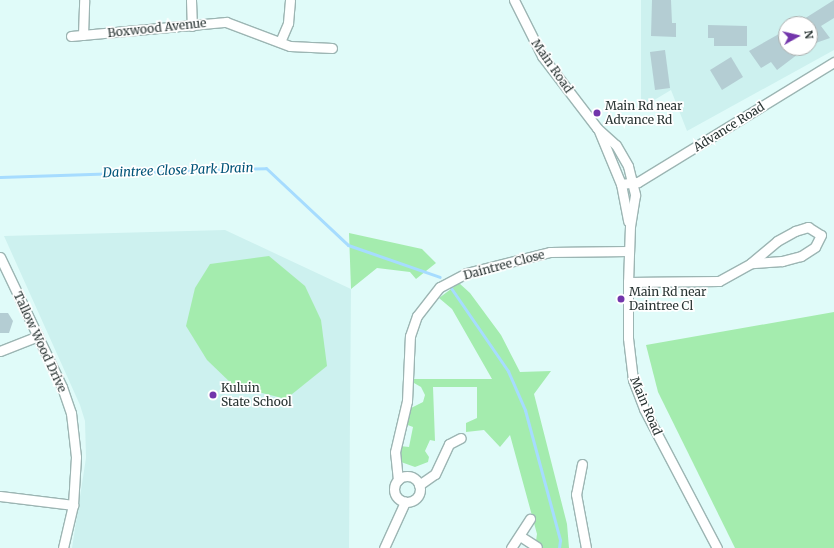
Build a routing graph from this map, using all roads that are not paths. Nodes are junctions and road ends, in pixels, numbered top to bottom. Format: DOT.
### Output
graph roads {
  1 [pos="84,0"];
  2 [pos="191,0"];
  3 [pos="290,0"];
  4 [pos="514,0"];
  5 [pos="192,26"];
  6 [pos="83,35"];
  7 [pos="72,36"];
  8 [pos="280,42"];
  9 [pos="332,48"];
  10 [pos="834,62"];
  11 [pos="597,128"];
  12 [pos="633,183"];
  13 [pos="621,184"];
  14 [pos="630,226"];
  15 [pos="629,251"];
  16 [pos="0,257"];
  17 [pos="751,263"];
  18 [pos="628,282"];
  19 [pos="38,336"];
  20 [pos="0,351"];
  21 [pos="461,438"];
  22 [pos="582,464"];
  23 [pos="398,480"];
  24 [pos="419,485"];
  25 [pos="0,496"];
  26 [pos="405,502"];
  27 [pos="73,505"];
  28 [pos="530,519"];
  29 [pos="520,536"];
  30 [pos="536,547"];
  31 [pos="63,548"];
  32 [pos="384,548"];
  33 [pos="511,548"];
  34 [pos="586,548"];
  35 [pos="717,548"];
  1 -- 6 [label="street"];
  2 -- 5 [label="street"];
  3 -- 8 [label="street"];
  4 -- 11 [label="street, Main Road"];
  5 -- 6 [label="street, Boxwood Avenue"];
  5 -- 8 [label="street, Boxwood Avenue"];
  6 -- 7 [label="street, Boxwood Avenue"];
  8 -- 9 [label="street, Boxwood Avenue"];
  10 -- 12 [label="street, Advance Road"];
  11 -- 12 [label="street, Main Road"];
  11 -- 13 [label="street, Main Road"];
  12 -- 13 [label="street, Advance Road"];
  12 -- 14 [label="street, Main Road"];
  13 -- 14 [label="street, Main Road"];
  14 -- 15 [label="street, Main Road"];
  15 -- 18 [label="street, Main Road"];
  15 -- 23 [label="street, Daintree Close"];
  16 -- 19 [label="street, Tallow Wood Drive"];
  17 -- 17 [label="street"];
  17 -- 18 [label="street"];
  18 -- 35 [label="street, Main Road"];
  19 -- 20 [label="street"];
  19 -- 27 [label="street, Tallow Wood Drive"];
  21 -- 24 [label="street"];
  22 -- 34 [label="street"];
  23 -- 24 [label="street"];
  23 -- 26 [label="street"];
  24 -- 26 [label="street"];
  25 -- 27 [label="street"];
  26 -- 32 [label="street"];
  27 -- 31 [label="street, Tallow Wood Drive"];
  28 -- 29 [label="street"];
  29 -- 30 [label="street"];
  29 -- 33 [label="street"];
}
